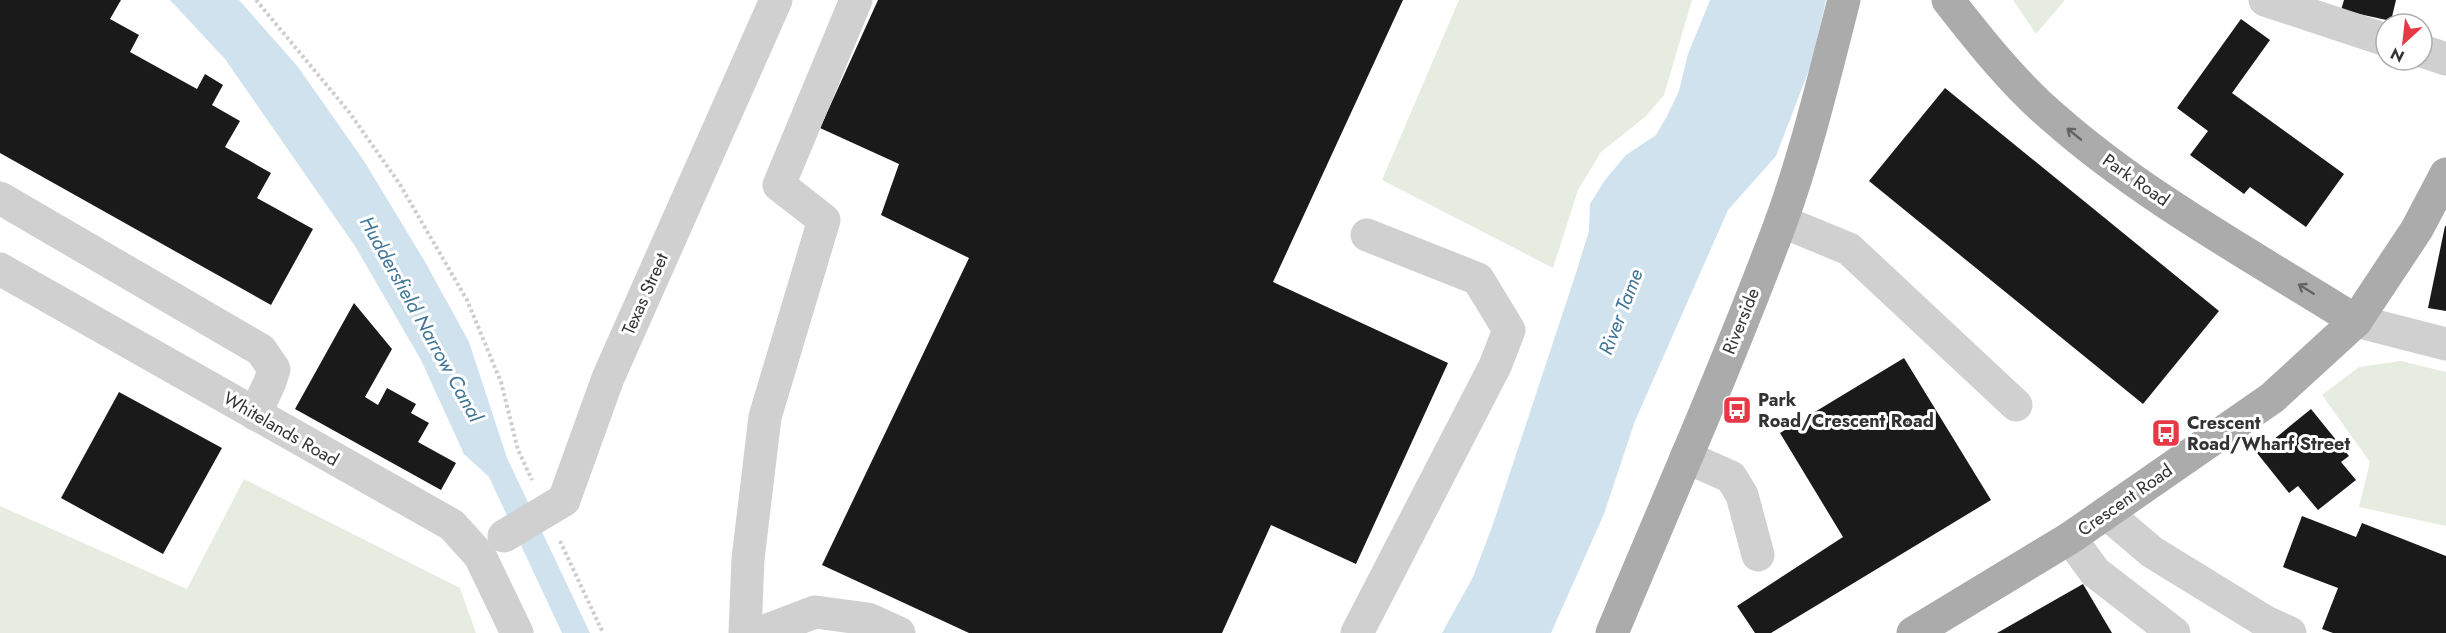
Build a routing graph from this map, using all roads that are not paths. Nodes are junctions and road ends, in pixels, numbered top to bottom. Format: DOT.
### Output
graph roads {
  1 [pos="776,0"];
  2 [pos="856,0"];
  3 [pos="1844,0"];
  4 [pos="1948,0"];
  5 [pos="2265,0"];
  6 [pos="2374,36"];
  7 [pos="2446,174"];
  8 [pos="0,198"];
  9 [pos="1781,221"];
  10 [pos="1367,235"];
  11 [pos="0,269"];
  12 [pos="2356,321"];
  13 [pos="2446,344"];
  14 [pos="2016,405"];
  15 [pos="255,414"];
  16 [pos="1686,457"];
  17 [pos="2106,513"];
  18 [pos="2070,538"];
  19 [pos="492,546"];
  20 [pos="1758,555"];
  21 [pos="517,633"];
  22 [pos="745,633"];
  23 [pos="760,633"];
  24 [pos="899,633"];
  25 [pos="1357,633"];
  26 [pos="1612,633"];
  27 [pos="1913,633"];
  28 [pos="2174,633"];
  29 [pos="2290,633"];
  1 -- 19 [label="street, Texas Street, bridge"];
  2 -- 22 [label="street"];
  3 -- 9 [label="main road, Riverside"];
  12 -- 4 [label="main road, Park Road, one-way"];
  5 -- 6 [label="street"];
  7 -- 12 [label="main road, Crescent Road"];
  8 -- 15 [label="street"];
  9 -- 14 [label="street"];
  9 -- 16 [label="main road, Riverside"];
  10 -- 25 [label="street"];
  11 -- 15 [label="street, Whitelands Road"];
  12 -- 13 [label="street"];
  12 -- 17 [label="main road, Crescent Road"];
  15 -- 19 [label="street, Whitelands Road"];
  16 -- 20 [label="street"];
  16 -- 26 [label="main road, Riverside"];
  17 -- 18 [label="main road, Crescent Road"];
  17 -- 29 [label="street"];
  18 -- 27 [label="main road, Crescent Road"];
  18 -- 28 [label="street"];
  19 -- 21 [label="street, Whitelands Road"];
  23 -- 24 [label="street"];
}
